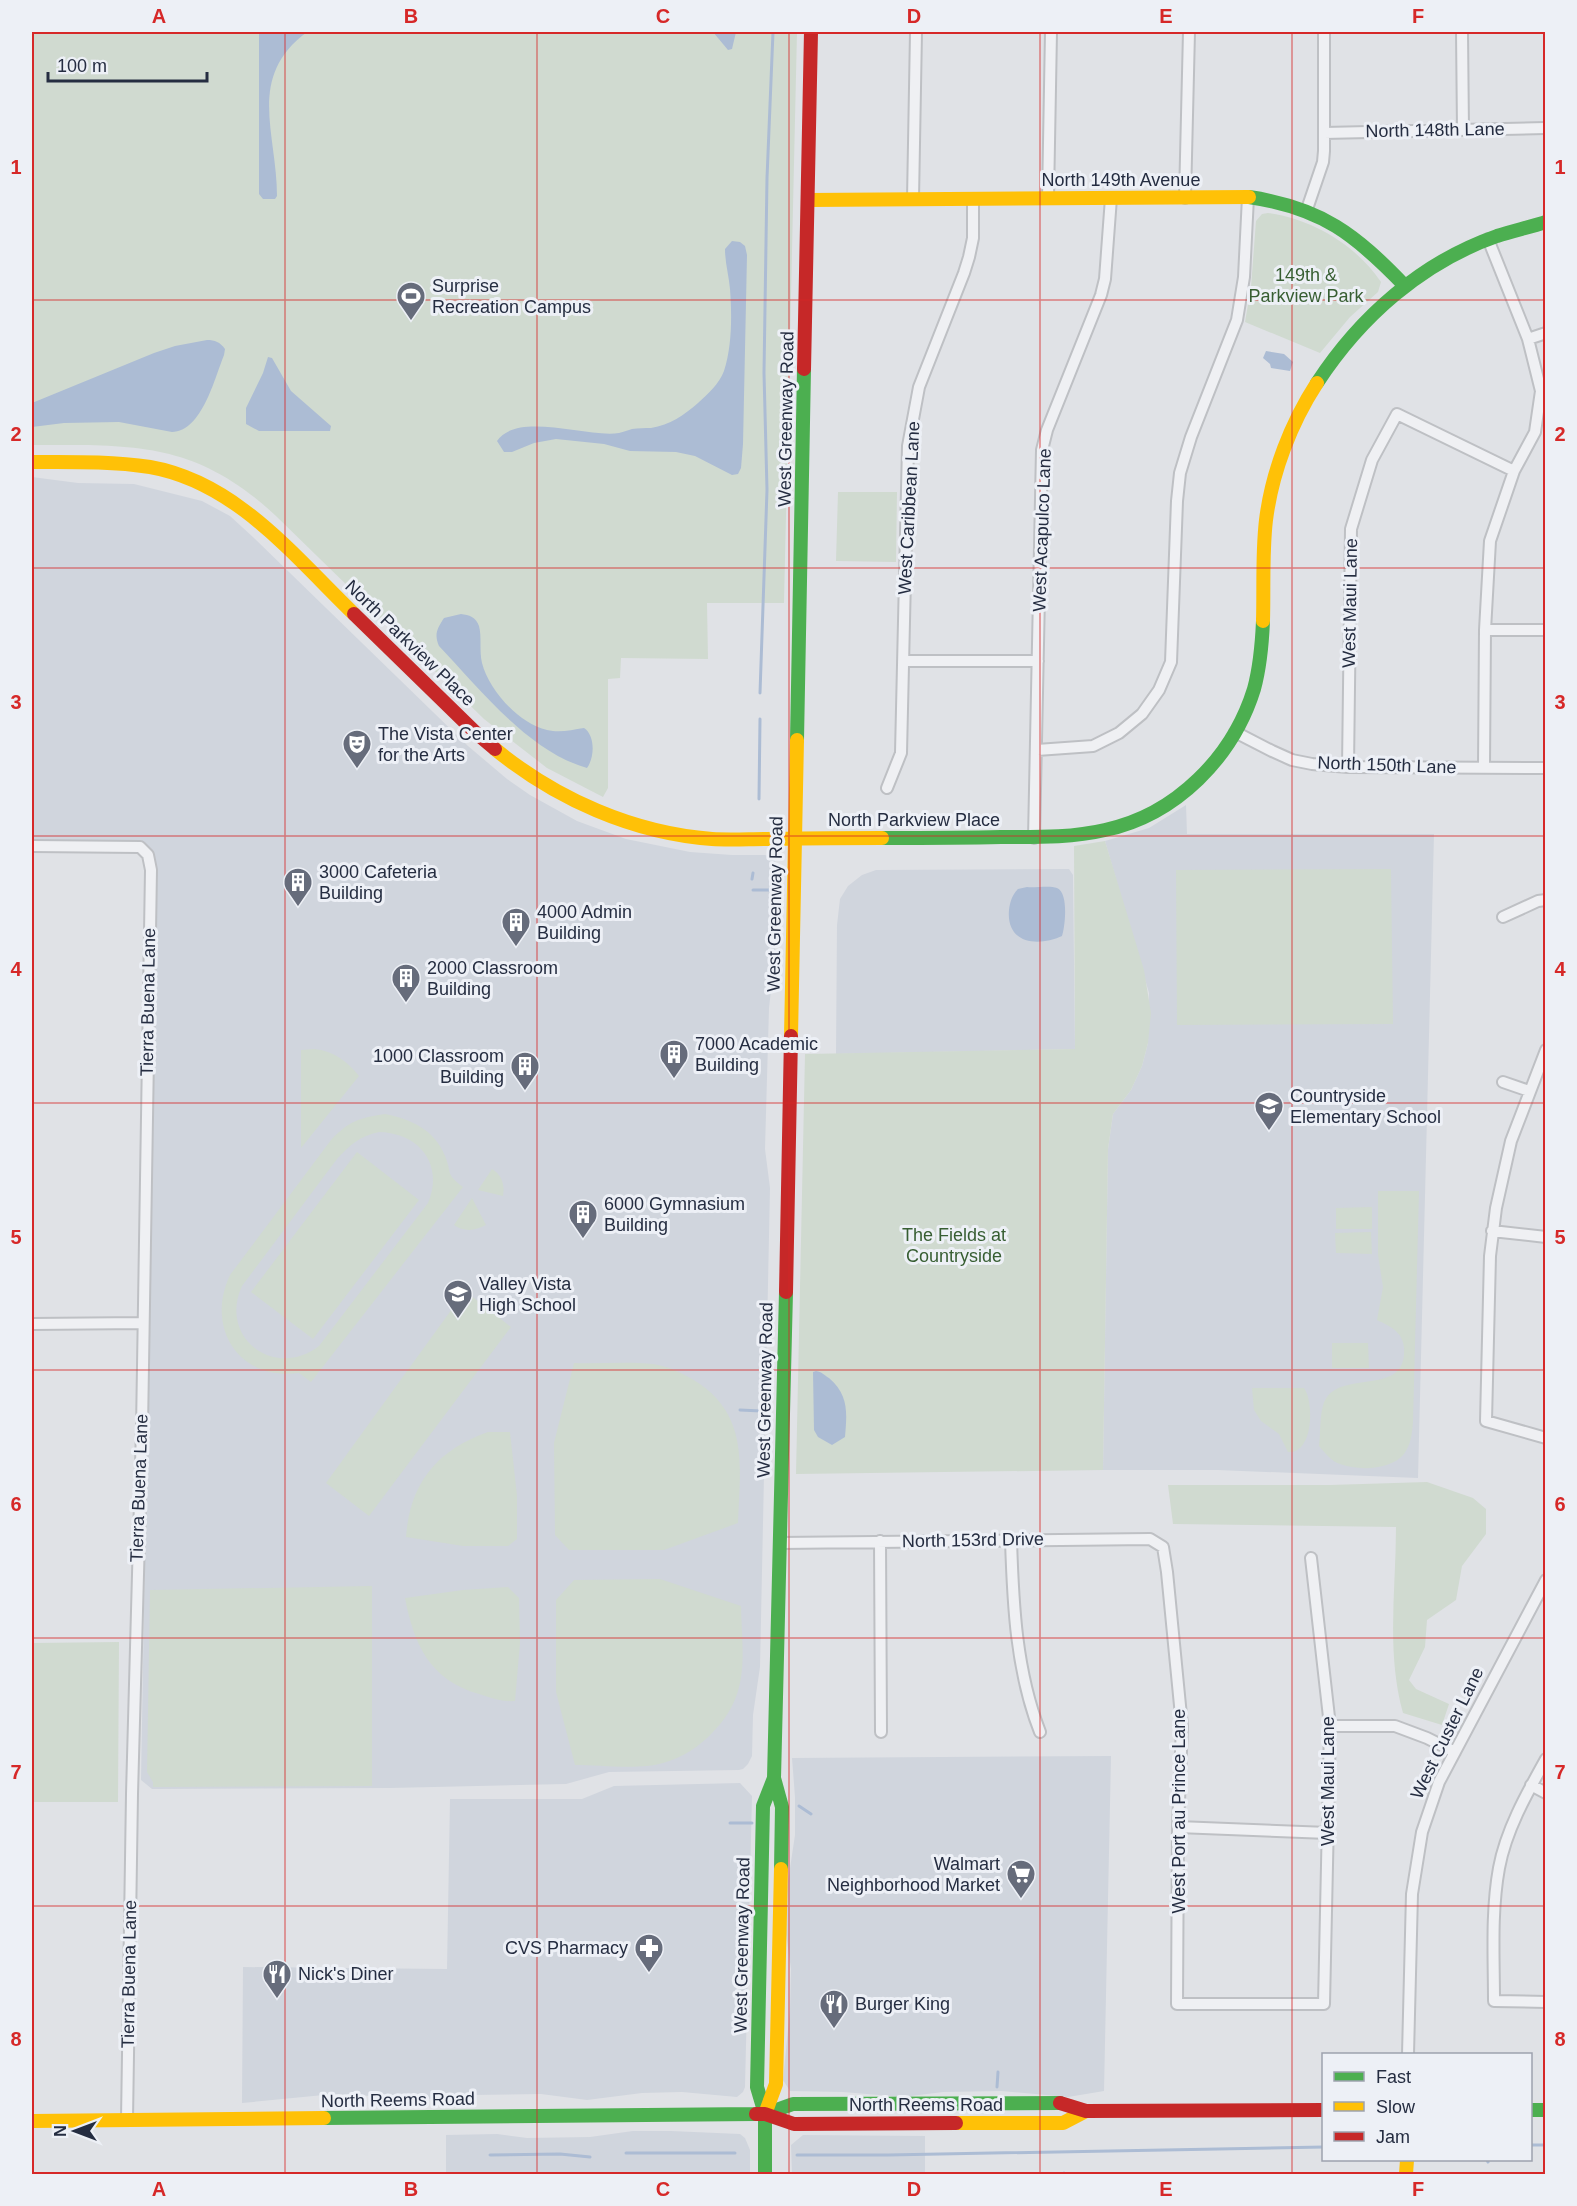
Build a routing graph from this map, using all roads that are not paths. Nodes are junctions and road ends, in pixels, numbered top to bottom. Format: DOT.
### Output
graph roads {
  1 [pos="811,32"];
  2 [pos="916,32"];
  3 [pos="1051,32"];
  4 [pos="1190,32"];
  5 [pos="1324,32"];
  6 [pos="1462,32"];
  7 [pos="1545,128"];
  8 [pos="1463,130"];
  9 [pos="1324,133"];
  10 [pos="1248,197"];
  11 [pos="1048,198"];
  12 [pos="1111,198"];
  13 [pos="1185,198"];
  14 [pos="913,199"];
  15 [pos="973,199"];
  16 [pos="808,200"];
  17 [pos="1307,209"];
  18 [pos="1545,222"];
  19 [pos="1488,239"];
  20 [pos="1405,286"];
  21 [pos="1545,333"];
  22 [pos="1528,339"];
  23 [pos="32,462"];
  24 [pos="1514,471"];
  25 [pos="1485,630"];
  26 [pos="1545,630"];
  27 [pos="903,661"];
  28 [pos="1038,661"];
  29 [pos="1235,732"];
  30 [pos="1037,750"];
  31 [pos="1348,766"];
  32 [pos="1484,767"];
  33 [pos="1545,768"];
  34 [pos="887,788"];
  35 [pos="1034,837"];
  36 [pos="794,839"];
  37 [pos="32,846"];
  38 [pos="1545,900"];
  39 [pos="1503,917"];
  40 [pos="1545,1050"];
  41 [pos="1503,1082"];
  42 [pos="1529,1091"];
  43 [pos="1492,1232"];
  44 [pos="1545,1237"];
  45 [pos="143,1323"];
  46 [pos="32,1324"];
  47 [pos="1545,1438"];
  48 [pos="1011,1540"];
  49 [pos="880,1541"];
  50 [pos="780,1542"];
  51 [pos="1163,1547"];
  52 [pos="1311,1558"];
  53 [pos="1545,1581"];
  54 [pos="1330,1726"];
  55 [pos="881,1732"];
  56 [pos="1040,1732"];
  57 [pos="1455,1752"];
  58 [pos="1545,1759"];
  59 [pos="1531,1785"];
  60 [pos="1545,1793"];
  61 [pos="1178,1827"];
  62 [pos="1328,1833"];
  63 [pos="1545,2002"];
  64 [pos="1324,2004"];
  65 [pos="1408,2053"];
  66 [pos="1322,2110"];
  67 [pos="1086,2111"];
  68 [pos="765,2114"];
  69 [pos="127,2120"];
  70 [pos="32,2121"];
  71 [pos="765,2175"];
  1 -- 16 [label="main road, West Greenway Road"];
  2 -- 14 [label="street"];
  3 -- 11 [label="street"];
  4 -- 13 [label="street"];
  5 -- 9 [label="street"];
  6 -- 8 [label="street"];
  7 -- 8 [label="street, North 148th Lane"];
  8 -- 9 [label="street, North 148th Lane"];
  9 -- 17 [label="street"];
  10 -- 13 [label="main road, North 149th Avenue"];
  10 -- 17 [label="main road, North 149th Avenue"];
  10 -- 30 [label="street"];
  11 -- 12 [label="main road, North 149th Avenue"];
  11 -- 15 [label="main road, North 149th Avenue"];
  12 -- 13 [label="main road, North 149th Avenue"];
  12 -- 28 [label="street, West Acapulco Lane"];
  14 -- 15 [label="main road, North 149th Avenue"];
  14 -- 16 [label="main road, North 149th Avenue"];
  15 -- 27 [label="street, West Caribbean Lane"];
  16 -- 36 [label="main road, West Greenway Road"];
  17 -- 20 [label="main road, North 149th Avenue"];
  18 -- 19 [label="main road, North Parkview Place"];
  19 -- 20 [label="main road, North Parkview Place"];
  19 -- 22 [label="street"];
  20 -- 29 [label="main road, North Parkview Place"];
  21 -- 22 [label="street"];
  22 -- 24 [label="street"];
  23 -- 36 [label="main road, North Parkview Place"];
  24 -- 25 [label="street"];
  24 -- 31 [label="street, West Maui Lane"];
  25 -- 26 [label="street"];
  25 -- 32 [label="street"];
  27 -- 28 [label="street"];
  27 -- 34 [label="street, West Caribbean Lane"];
  28 -- 30 [label="street, West Acapulco Lane"];
  29 -- 31 [label="street, North 150th Lane"];
  29 -- 35 [label="main road, North Parkview Place"];
  30 -- 35 [label="street, West Acapulco Lane"];
  31 -- 32 [label="street, North 150th Lane"];
  32 -- 33 [label="street, North 150th Lane"];
  35 -- 36 [label="main road, North Parkview Place"];
  36 -- 50 [label="main road, West Greenway Road"];
  37 -- 45 [label="street, Tierra Buena Lane"];
  38 -- 39 [label="street"];
  40 -- 42 [label="street"];
  41 -- 42 [label="street"];
  42 -- 43 [label="street"];
  43 -- 44 [label="street"];
  43 -- 47 [label="street"];
  45 -- 46 [label="street"];
  45 -- 69 [label="street, Tierra Buena Lane"];
  48 -- 49 [label="street, North 153rd Drive"];
  48 -- 51 [label="street, North 153rd Drive"];
  48 -- 56 [label="street"];
  49 -- 50 [label="street, North 153rd Drive"];
  49 -- 55 [label="street"];
  50 -- 68 [label="main road, West Greenway Road"];
  51 -- 61 [label="street, West Port au Prince Lane"];
  52 -- 54 [label="street, West Maui Lane"];
  53 -- 57 [label="street, West Custer Lane"];
  54 -- 57 [label="street"];
  54 -- 62 [label="street, West Maui Lane"];
  57 -- 65 [label="street, West Custer Lane"];
  58 -- 59 [label="street"];
  59 -- 60 [label="street"];
  59 -- 63 [label="street"];
  61 -- 62 [label="street"];
  61 -- 64 [label="street, West Port au Prince Lane"];
  62 -- 64 [label="street, West Maui Lane"];
  66 -- 67 [label="main road, North Reems Road"];
  67 -- 68 [label="main road, North Reems Road"];
  67 -- 68 [label="main road, North Reems Road"];
  68 -- 69 [label="main road, North Reems Road"];
  68 -- 71 [label="main road, West Greenway Road"];
  69 -- 70 [label="main road, North Reems Road"];
}
